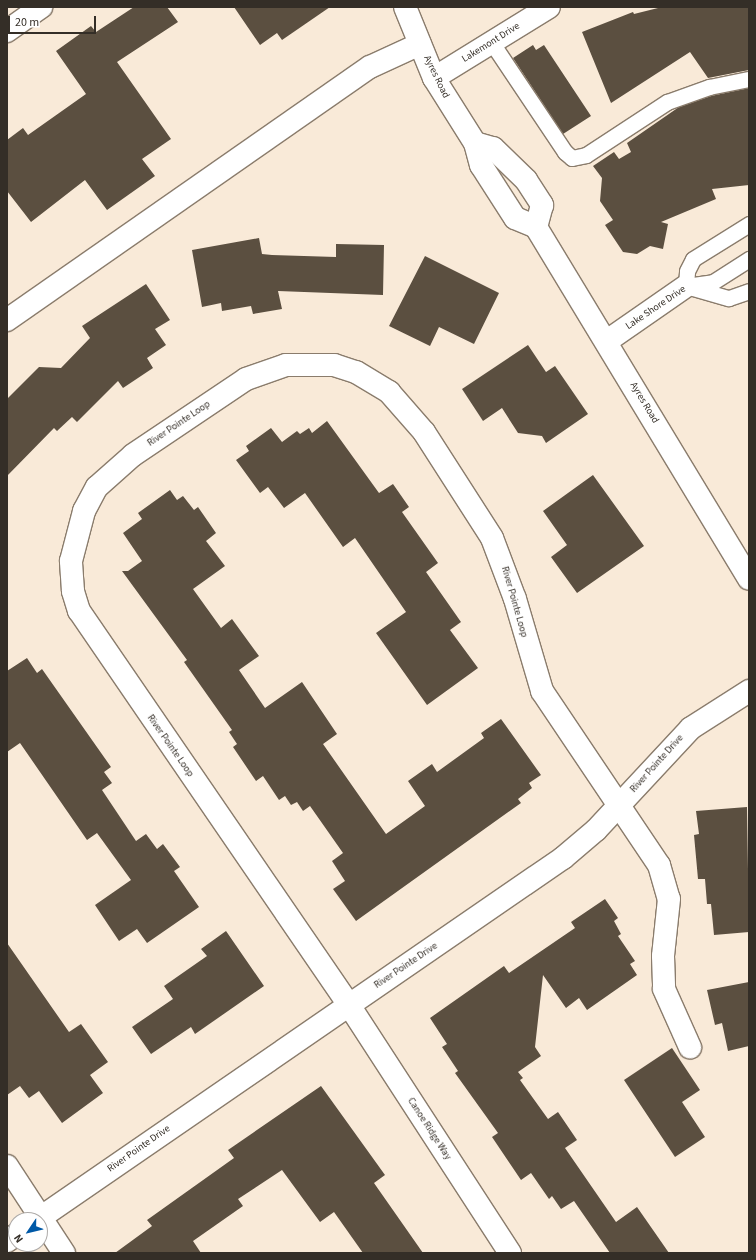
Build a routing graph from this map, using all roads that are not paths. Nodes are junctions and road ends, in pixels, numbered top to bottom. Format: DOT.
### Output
graph roads {
  1 [pos="41,7"];
  2 [pos="405,7"];
  3 [pos="549,7"];
  4 [pos="7,31"];
  5 [pos="492,43"];
  6 [pos="420,44"];
  7 [pos="434,78"];
  8 [pos="749,79"];
  9 [pos="475,143"];
  10 [pos="749,224"];
  11 [pos="536,227"];
  12 [pos="749,259"];
  13 [pos="686,286"];
  14 [pos="749,291"];
  15 [pos="7,320"];
  16 [pos="607,341"];
  17 [pos="749,579"];
  18 [pos="749,691"];
  19 [pos="620,804"];
  20 [pos="348,1005"];
  21 [pos="690,1047"];
  22 [pos="7,1166"];
  23 [pos="35,1212"];
  24 [pos="48,1212"];
  25 [pos="48,1231"];
  26 [pos="64,1253"];
  27 [pos="510,1253"];
  1 -- 4 [label="street"];
  2 -- 6 [label="street, Ayres Road"];
  3 -- 5 [label="street, Lakemont Drive"];
  5 -- 7 [label="street, Lakemont Drive"];
  5 -- 8 [label="lane"];
  6 -- 7 [label="street, Ayres Road"];
  6 -- 15 [label="street"];
  7 -- 9 [label="street, Ayres Road"];
  9 -- 11 [label="street, Ayres Road"];
  9 -- 11 [label="street"];
  10 -- 13 [label="lane"];
  11 -- 16 [label="street, Ayres Road"];
  12 -- 13 [label="lane, Lake Shore Drive"];
  13 -- 14 [label="lane"];
  13 -- 16 [label="street, Lake Shore Drive"];
  16 -- 17 [label="street, Ayres Road"];
  18 -- 19 [label="street, River Pointe Drive"];
  19 -- 20 [label="street, River Pointe Drive"];
  19 -- 20 [label="street, River Pointe Loop"];
  19 -- 21 [label="street, River Pointe Loop"];
  20 -- 24 [label="street, River Pointe Drive"];
  20 -- 27 [label="street, Canoe Ridge Way"];
  22 -- 23 [label="street"];
  25 -- 26 [label="street"];
}
